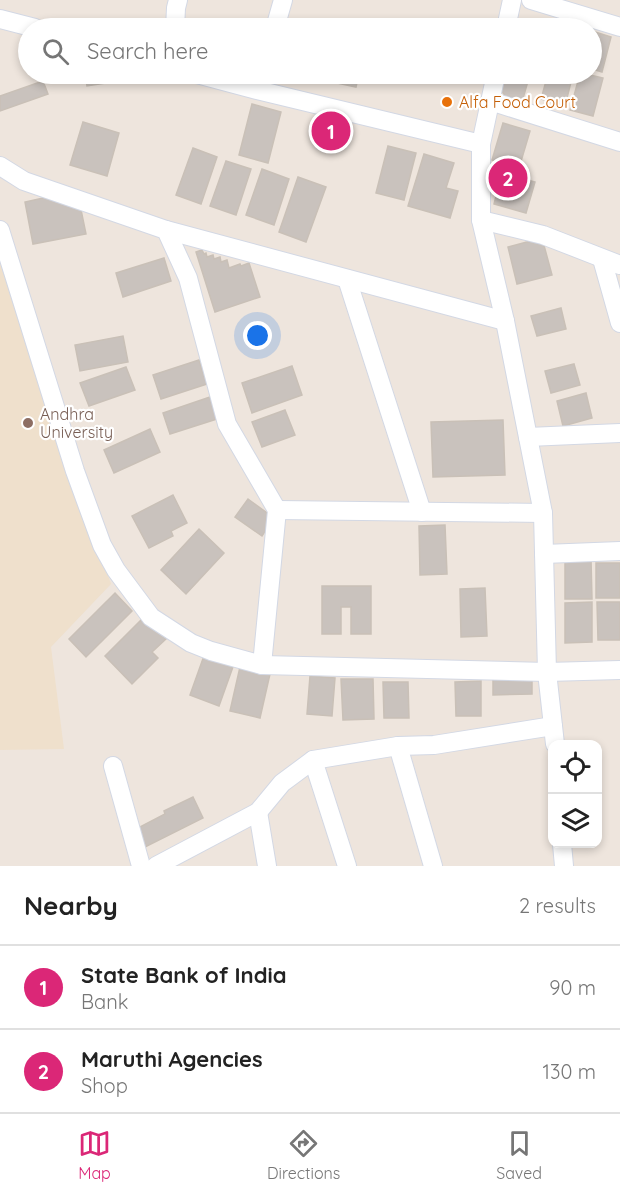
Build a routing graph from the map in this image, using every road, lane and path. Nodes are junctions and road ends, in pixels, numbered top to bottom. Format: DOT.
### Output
graph roads {
  1 [pos="178,0"];
  2 [pos="283,0"];
  3 [pos="512,0"];
  4 [pos="531,0"];
  5 [pos="176,18"];
  6 [pos="278,18"];
  7 [pos="508,18"];
  8 [pos="590,18"];
  9 [pos="0,19"];
  10 [pos="602,22"];
  11 [pos="18,24"];
  12 [pos="620,27"];
  13 [pos="267,84"];
  14 [pos="494,84"];
  15 [pos="490,101"];
  16 [pos="620,142"];
  17 [pos="481,144"];
  18 [pos="0,166"];
  19 [pos="481,219"];
  20 [pos="0,230"];
  21 [pos="166,230"];
  22 [pos="602,259"];
  23 [pos="620,265"];
  24 [pos="347,279"];
  25 [pos="504,321"];
  26 [pos="620,323"];
  27 [pos="620,433"];
  28 [pos="528,437"];
  29 [pos="277,510"];
  30 [pos="422,512"];
  31 [pos="543,513"];
  32 [pos="620,551"];
  33 [pos="544,554"];
  34 [pos="262,665"];
  35 [pos="620,670"];
  36 [pos="547,672"];
  37 [pos="553,726"];
  38 [pos="555,740"];
  39 [pos="398,746"];
  40 [pos="313,760"];
  41 [pos="113,766"];
  42 [pos="258,812"];
  43 [pos="562,848"];
  44 [pos="141,866"];
  45 [pos="156,866"];
  46 [pos="267,866"];
  47 [pos="347,866"];
  48 [pos="433,866"];
  49 [pos="564,866"];
  1 -- 5 [label="street"];
  2 -- 6 [label="street"];
  3 -- 7 [label="street"];
  4 -- 8 [label="street"];
  9 -- 11 [label="street"];
  10 -- 12 [label="street"];
  13 -- 17 [label="street"];
  14 -- 15 [label="street"];
  15 -- 16 [label="street"];
  15 -- 17 [label="street"];
  17 -- 19 [label="street"];
  18 -- 21 [label="street"];
  19 -- 22 [label="street"];
  19 -- 25 [label="street"];
  20 -- 34 [label="street"];
  21 -- 24 [label="street"];
  21 -- 29 [label="street"];
  22 -- 23 [label="street"];
  22 -- 26 [label="street"];
  24 -- 25 [label="street"];
  24 -- 30 [label="street"];
  25 -- 28 [label="street"];
  27 -- 28 [label="street"];
  28 -- 31 [label="street"];
  29 -- 30 [label="street"];
  29 -- 34 [label="street"];
  30 -- 31 [label="street"];
  31 -- 33 [label="street"];
  32 -- 33 [label="street"];
  33 -- 36 [label="street"];
  34 -- 36 [label="street"];
  35 -- 36 [label="street"];
  36 -- 37 [label="street"];
  37 -- 38 [label="street"];
  37 -- 39 [label="street"];
  39 -- 40 [label="street"];
  39 -- 48 [label="street"];
  40 -- 42 [label="street"];
  40 -- 47 [label="street"];
  41 -- 44 [label="street"];
  42 -- 45 [label="street"];
  42 -- 46 [label="street"];
  43 -- 49 [label="street"];
}
